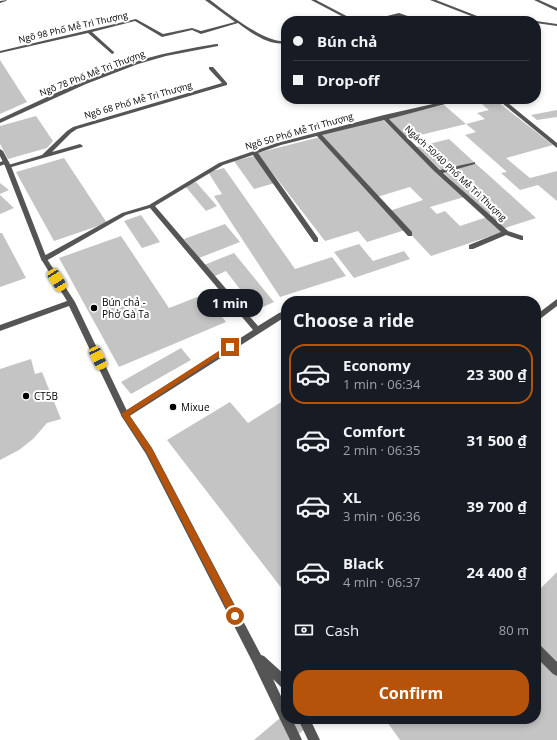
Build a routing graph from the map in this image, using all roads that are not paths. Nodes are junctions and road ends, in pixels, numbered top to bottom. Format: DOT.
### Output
graph roads {
  1 [pos="5,0"];
  2 [pos="207,0"];
  3 [pos="313,0"];
  4 [pos="432,0"];
  5 [pos="536,0"];
  6 [pos="0,2"];
  7 [pos="557,10"];
  8 [pos="344,16"];
  9 [pos="390,16"];
  10 [pos="405,16"];
  11 [pos="475,16"];
  12 [pos="238,22"];
  13 [pos="541,23"];
  14 [pos="557,25"];
  15 [pos="89,31"];
  16 [pos="281,43"];
  17 [pos="216,45"];
  18 [pos="0,52"];
  19 [pos="112,54"];
  20 [pos="211,68"];
  21 [pos="440,104"];
  22 [pos="506,104"];
  23 [pos="384,117"];
  24 [pos="0,121"];
  25 [pos="318,134"];
  26 [pos="80,146"];
  27 [pos="557,146"];
  28 [pos="0,151"];
  29 [pos="254,152"];
  30 [pos="44,156"];
  31 [pos="473,163"];
  32 [pos="5,164"];
  33 [pos="438,172"];
  34 [pos="151,206"];
  35 [pos="506,233"];
  36 [pos="410,234"];
  37 [pos="521,238"];
  38 [pos="316,240"];
  39 [pos="471,247"];
  40 [pos="44,259"];
  41 [pos="71,302"];
  42 [pos="557,302"];
  43 [pos="541,315"];
  44 [pos="281,316"];
  45 [pos="0,328"];
  46 [pos="257,330"];
  47 [pos="125,414"];
  48 [pos="541,654"];
  49 [pos="256,657"];
  50 [pos="557,670"];
  51 [pos="281,680"];
  52 [pos="281,709"];
  53 [pos="288,724"];
  54 [pos="306,724"];
  55 [pos="296,740"];
  56 [pos="314,740"];
  1 -- 6 [label="street"];
  2 -- 12 [label="street"];
  3 -- 8 [label="street"];
  4 -- 11 [label="street"];
  5 -- 7 [label="street"];
  9 -- 10 [label="street"];
  12 -- 15 [label="street, Ngõ 98 Phố Mễ Trì Thượng"];
  12 -- 16 [label="street"];
  13 -- 14 [label="street"];
  15 -- 18 [label="street, Ngõ 98 Phố Mễ Trì Thượng"];
  15 -- 19 [label="street"];
  17 -- 24 [label="street, Ngõ 78 Phố Mễ Trì Thượng"];
  20 -- 30 [label="street, Ngõ 68 Phố Mễ Trì Thượng"];
  21 -- 23 [label="street, Ngõ 50 Phố Mễ Trì Thượng"];
  22 -- 27 [label="street"];
  23 -- 25 [label="street, Ngõ 50 Phố Mễ Trì Thượng"];
  23 -- 33 [label="street, Ngách 50/40 Phố Mễ Trì Thượng"];
  25 -- 29 [label="street, Ngõ 50 Phố Mễ Trì Thượng"];
  25 -- 36 [label="street"];
  26 -- 30 [label="street, Ngõ 68 Phố Mễ Trì Thượng"];
  28 -- 32 [label="street"];
  29 -- 34 [label="street, Ngõ 50 Phố Mễ Trì Thượng"];
  29 -- 38 [label="street"];
  30 -- 32 [label="street, Ngõ 68 Phố Mễ Trì Thượng"];
  31 -- 33 [label="street"];
  32 -- 40 [label="street"];
  33 -- 35 [label="street, Ngách 50/40 Phố Mễ Trì Thượng"];
  34 -- 40 [label="street, Ngõ 50 Phố Mễ Trì Thượng"];
  34 -- 46 [label="street"];
  35 -- 37 [label="street"];
  35 -- 39 [label="street, Ngách 50/40 Phố Mễ Trì Thượng"];
  40 -- 41 [label="street"];
  41 -- 45 [label="street"];
  41 -- 47 [label="street"];
  42 -- 43 [label="street"];
  44 -- 46 [label="street"];
  46 -- 47 [label="street"];
  47 -- 49 [label="street"];
  48 -- 50 [label="street"];
  49 -- 51 [label="street"];
  49 -- 52 [label="street"];
  53 -- 55 [label="street"];
  54 -- 56 [label="street"];
}
